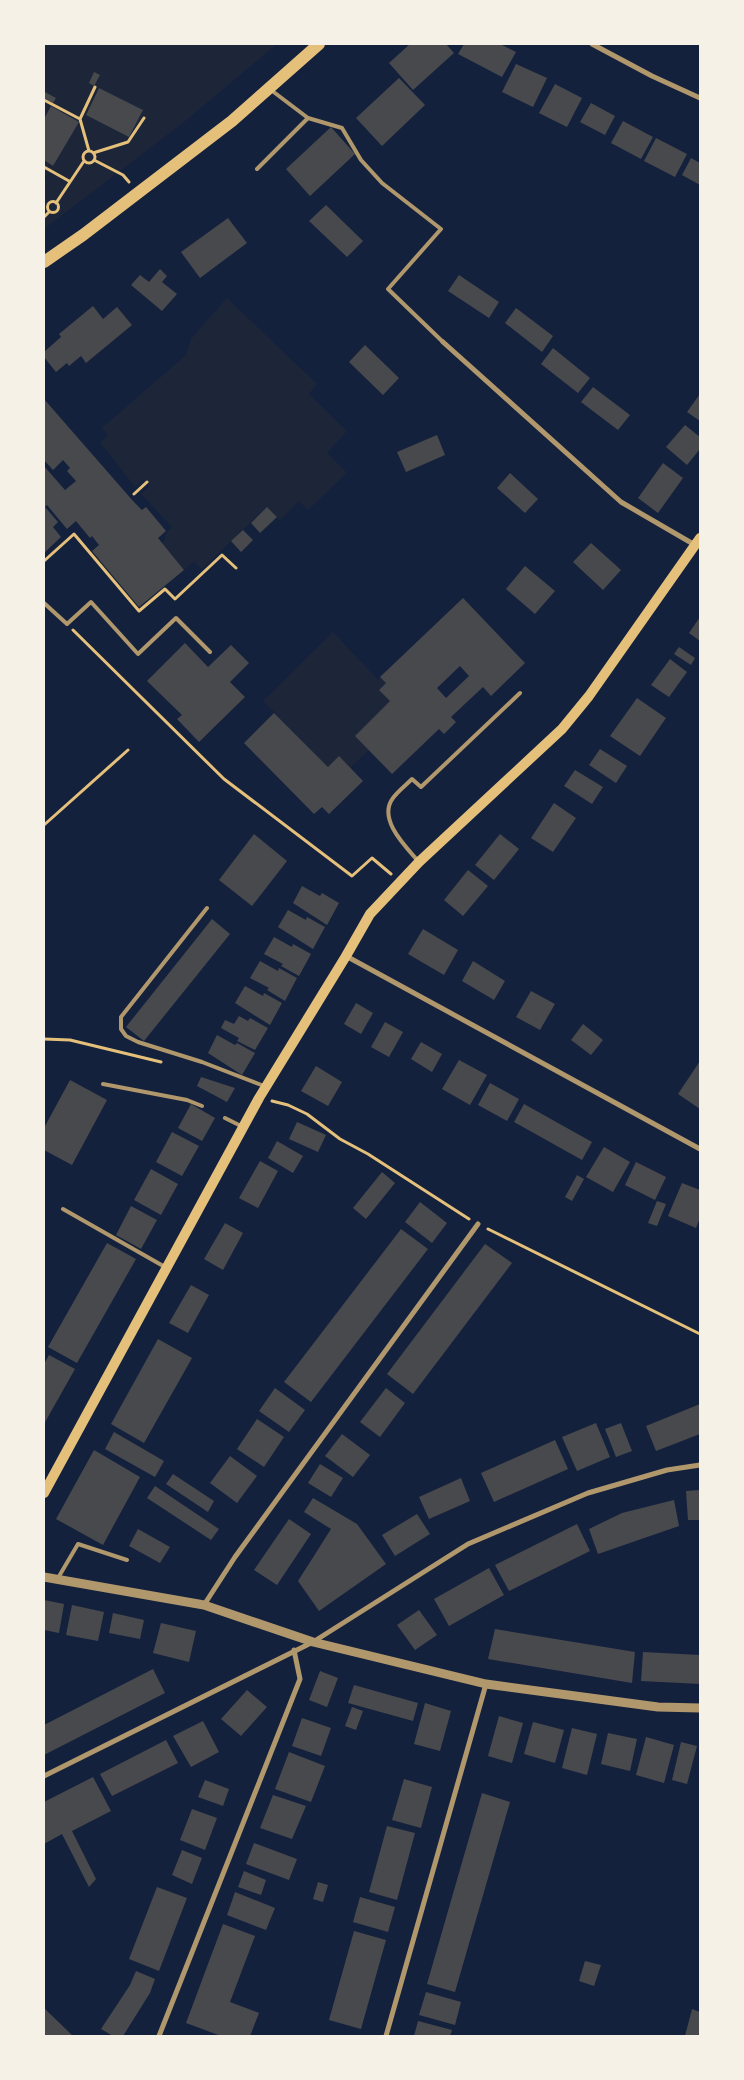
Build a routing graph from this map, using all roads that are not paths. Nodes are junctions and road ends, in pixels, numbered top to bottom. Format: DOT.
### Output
graph roads {
  1 [pos="319,44"];
  2 [pos="592,44"];
  3 [pos="270,88"];
  4 [pos="700,98"];
  5 [pos="308,118"];
  6 [pos="257,169"];
  7 [pos="44,262"];
  8 [pos="444,342"];
  9 [pos="698,541"];
  10 [pos="44,603"];
  11 [pos="210,652"];
  12 [pos="520,693"];
  13 [pos="419,862"];
  14 [pos="207,908"];
  15 [pos="346,956"];
  16 [pos="103,1084"];
  17 [pos="266,1087"];
  18 [pos="202,1106"];
  19 [pos="225,1118"];
  20 [pos="243,1127"];
  21 [pos="700,1149"];
  22 [pos="63,1208"];
  23 [pos="478,1224"];
  24 [pos="167,1268"];
  25 [pos="700,1465"];
  26 [pos="44,1493"];
  27 [pos="127,1560"];
  28 [pos="44,1577"];
  29 [pos="57,1580"];
  30 [pos="204,1605"];
  31 [pos="312,1642"];
  32 [pos="294,1650"];
  33 [pos="486,1684"];
  34 [pos="700,1708"];
  35 [pos="44,1776"];
  36 [pos="159,2036"];
  37 [pos="386,2036"];
  1 -- 3 [label="main road"];
  2 -- 4 [label="street"];
  3 -- 5 [label="lane"];
  3 -- 7 [label="main road"];
  5 -- 6 [label="lane"];
  5 -- 8 [label="lane"];
  8 -- 9 [label="street"];
  9 -- 13 [label="main road"];
  10 -- 11 [label="lane"];
  12 -- 13 [label="lane"];
  13 -- 15 [label="main road"];
  14 -- 17 [label="lane"];
  15 -- 17 [label="main road"];
  15 -- 21 [label="street"];
  16 -- 18 [label="lane"];
  17 -- 20 [label="main road"];
  19 -- 20 [label="lane"];
  20 -- 24 [label="main road"];
  22 -- 24 [label="lane"];
  23 -- 30 [label="street"];
  24 -- 26 [label="main road"];
  25 -- 31 [label="street"];
  27 -- 29 [label="lane"];
  28 -- 29 [label="street"];
  29 -- 30 [label="street"];
  30 -- 31 [label="street"];
  31 -- 32 [label="street"];
  31 -- 33 [label="street"];
  32 -- 35 [label="street"];
  32 -- 36 [label="street"];
  33 -- 34 [label="street"];
  33 -- 37 [label="street"];
}
